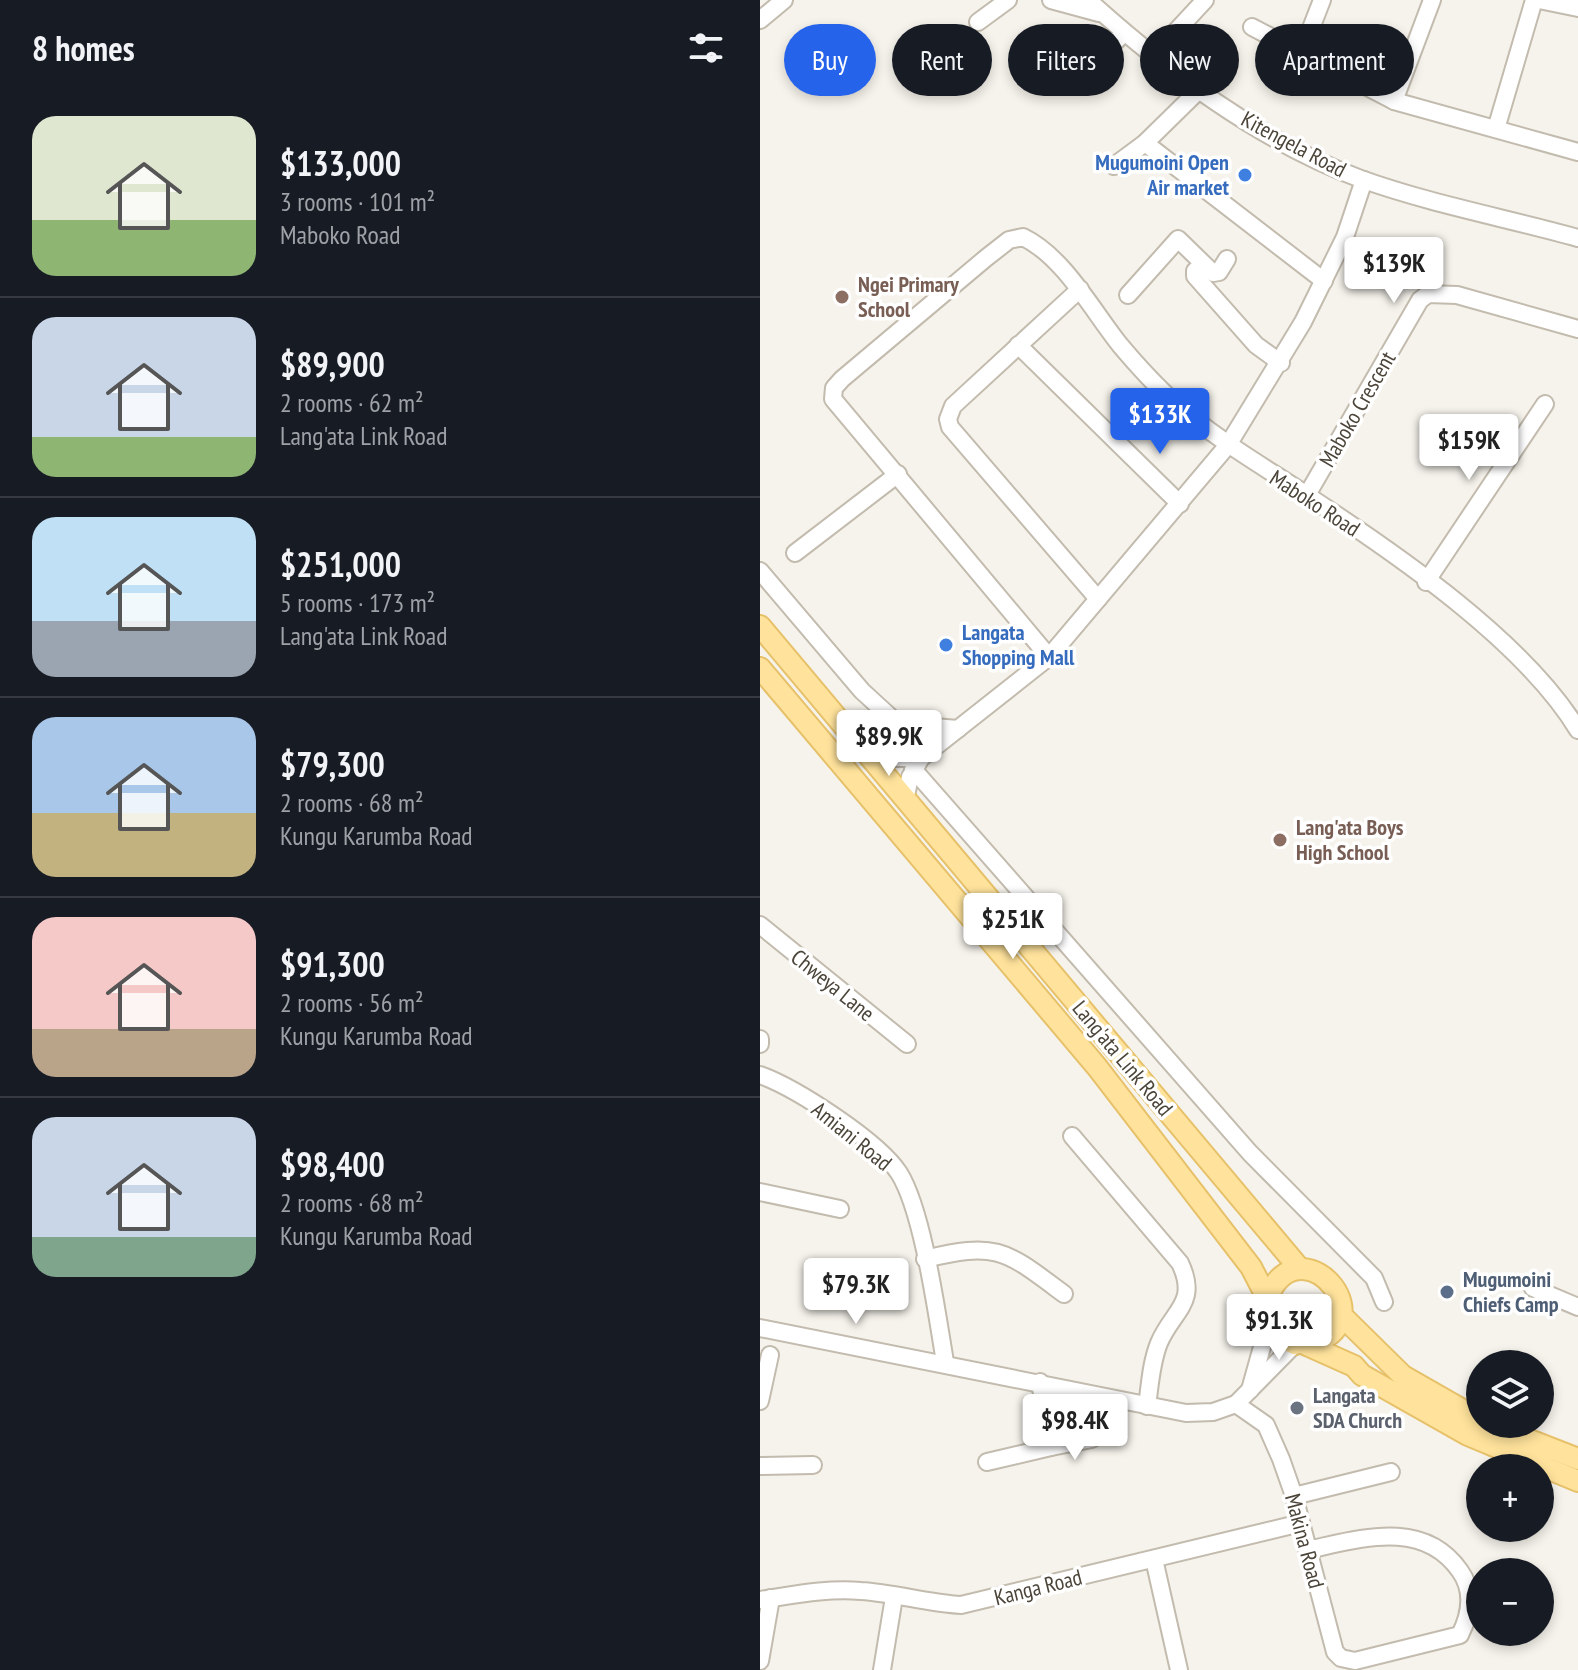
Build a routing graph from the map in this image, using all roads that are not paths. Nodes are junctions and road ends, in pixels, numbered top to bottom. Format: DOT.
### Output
graph roads {
  1 [pos="784,0"];
  2 [pos="1008,0"];
  3 [pos="1051,0"];
  4 [pos="1088,0"];
  5 [pos="1205,0"];
  6 [pos="1322,0"];
  7 [pos="1432,0"];
  8 [pos="1536,0"];
  9 [pos="1578,8"];
  10 [pos="1104,15"];
  11 [pos="760,20"];
  12 [pos="978,22"];
  13 [pos="1114,24"];
  14 [pos="1183,24"];
  15 [pos="1313,24"];
  16 [pos="1252,27"];
  17 [pos="1255,29"];
  18 [pos="1124,33"];
  19 [pos="1140,46"];
  20 [pos="1193,96"];
  21 [pos="1209,96"];
  22 [pos="1384,96"];
  23 [pos="1394,101"];
  24 [pos="1496,129"];
  25 [pos="1145,143"];
  26 [pos="1578,152"];
  27 [pos="1114,166"];
  28 [pos="1364,180"];
  29 [pos="1578,238"];
  30 [pos="1227,259"];
  31 [pos="1203,264"];
  32 [pos="1324,281"];
  33 [pos="1080,289"];
  34 [pos="1128,295"];
  35 [pos="1578,329"];
  36 [pos="1018,345"];
  37 [pos="1281,363"];
  38 [pos="1545,404"];
  39 [pos="1228,445"];
  40 [pos="898,474"];
  41 [pos="1307,495"];
  42 [pos="1180,504"];
  43 [pos="795,553"];
  44 [pos="760,571"];
  45 [pos="1426,582"];
  46 [pos="1098,599"];
  47 [pos="760,626"];
  48 [pos="1049,657"];
  49 [pos="760,668"];
  50 [pos="958,729"];
  51 [pos="1578,730"];
  52 [pos="862,749"];
  53 [pos="917,763"];
  54 [pos="905,800"];
  55 [pos="760,925"];
  56 [pos="907,1044"];
  57 [pos="760,1075"];
  58 [pos="1072,1136"];
  59 [pos="760,1192"];
  60 [pos="840,1209"];
  61 [pos="925,1259"];
  62 [pos="1300,1269"];
  63 [pos="1533,1288"];
  64 [pos="1064,1294"];
  65 [pos="1267,1298"];
  66 [pos="1384,1302"];
  67 [pos="1578,1307"];
  68 [pos="1341,1315"];
  69 [pos="1269,1322"];
  70 [pos="760,1328"];
  71 [pos="1301,1344"];
  72 [pos="770,1355"];
  73 [pos="945,1362"];
  74 [pos="1040,1382"];
  75 [pos="1249,1392"];
  76 [pos="760,1401"];
  77 [pos="1236,1404"];
  78 [pos="1147,1406"];
  79 [pos="1466,1412"];
  80 [pos="1518,1438"];
  81 [pos="1092,1439"];
  82 [pos="1051,1447"];
  83 [pos="1578,1459"];
  84 [pos="987,1462"];
  85 [pos="813,1465"];
  86 [pos="760,1466"];
  87 [pos="1391,1472"];
  88 [pos="1578,1481"];
  89 [pos="1294,1496"];
  90 [pos="1301,1523"];
  91 [pos="1307,1550"];
  92 [pos="1154,1559"];
  93 [pos="894,1597"];
  94 [pos="766,1599"];
  95 [pos="760,1661"];
  96 [pos="882,1670"];
  97 [pos="1179,1670"];
  1 -- 11 [label="street"];
  2 -- 12 [label="street"];
  3 -- 10 [label="street"];
  4 -- 10 [label="street, Kitengela Road"];
  5 -- 14 [label="street"];
  6 -- 15 [label="street"];
  7 -- 23 [label="street"];
  8 -- 9 [label="street"];
  8 -- 24 [label="street"];
  10 -- 13 [label="street, Kitengela Road"];
  16 -- 17 [label="street"];
  18 -- 19 [label="street, Kitengela Road"];
  20 -- 25 [label="street"];
  21 -- 28 [label="street, Kitengela Road"];
  22 -- 23 [label="street"];
  23 -- 24 [label="street"];
  24 -- 26 [label="street"];
  25 -- 27 [label="street"];
  25 -- 32 [label="street"];
  28 -- 29 [label="street, Kitengela Road"];
  28 -- 32 [label="street"];
  30 -- 31 [label="street"];
  31 -- 34 [label="street"];
  31 -- 37 [label="street"];
  32 -- 37 [label="street"];
  33 -- 36 [label="street"];
  33 -- 39 [label="street, Maboko Road"];
  33 -- 40 [label="street, Maboko Road"];
  35 -- 41 [label="street, Maboko Crescent"];
  36 -- 42 [label="street"];
  36 -- 46 [label="street"];
  37 -- 39 [label="street"];
  38 -- 45 [label="street"];
  39 -- 41 [label="street, Maboko Road"];
  39 -- 42 [label="street"];
  40 -- 43 [label="street"];
  40 -- 48 [label="street"];
  41 -- 45 [label="street, Maboko Road"];
  42 -- 46 [label="street"];
  44 -- 50 [label="street"];
  45 -- 51 [label="street, Maboko Road"];
  46 -- 48 [label="street"];
  47 -- 52 [label="main road, Lang'ata Link Road"];
  48 -- 50 [label="street"];
  49 -- 65 [label="main road, Lang'ata Link Road"];
  50 -- 53 [label="street"];
  52 -- 53 [label="street"];
  52 -- 54 [label="main road, Lang'ata Link Road"];
  53 -- 54 [label="street"];
  53 -- 66 [label="street"];
  54 -- 62 [label="main road, Lang'ata Link Road"];
  55 -- 56 [label="street, Chweya Lane"];
  57 -- 61 [label="street, Amiani Road"];
  58 -- 78 [label="street"];
  59 -- 60 [label="street"];
  61 -- 64 [label="street"];
  61 -- 73 [label="street, Amiani Road"];
  62 -- 65 [label="main road"];
  62 -- 68 [label="main road"];
  63 -- 67 [label="street"];
  65 -- 69 [label="main road"];
  68 -- 71 [label="main road"];
  68 -- 79 [label="main road"];
  69 -- 71 [label="main road"];
  69 -- 75 [label="street"];
  70 -- 73 [label="street"];
  71 -- 75 [label="street"];
  71 -- 88 [label="main road"];
  72 -- 76 [label="street"];
  73 -- 74 [label="street"];
  74 -- 78 [label="street"];
  74 -- 82 [label="street"];
  75 -- 77 [label="street"];
  77 -- 78 [label="street"];
  77 -- 89 [label="street, Makina Road"];
  80 -- 83 [label="main road"];
  81 -- 82 [label="street"];
  82 -- 84 [label="street"];
  85 -- 86 [label="street"];
  87 -- 89 [label="street"];
  89 -- 90 [label="street, Makina Road"];
  90 -- 91 [label="street, Makina Road"];
  90 -- 92 [label="street, Kanga Road"];
  91 -- 91 [label="street, Makina Road"];
  92 -- 93 [label="street, Kanga Road"];
  92 -- 97 [label="street"];
  93 -- 94 [label="street, Kanga Road"];
  93 -- 96 [label="street"];
  94 -- 95 [label="street, Kanga Road"];
}
